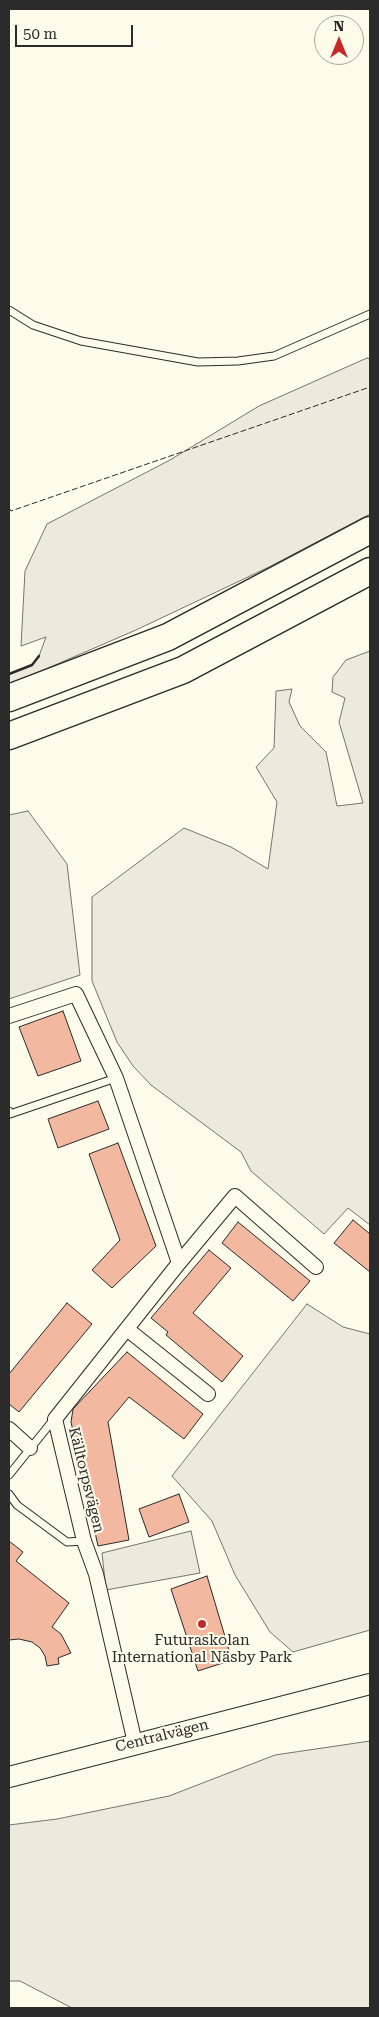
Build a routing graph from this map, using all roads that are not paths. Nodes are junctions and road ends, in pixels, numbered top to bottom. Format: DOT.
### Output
graph roads {
  1 [pos="9,310"];
  2 [pos="370,314"];
  3 [pos="370,530"];
  4 [pos="370,571"];
  5 [pos="9,698"];
  6 [pos="9,736"];
  7 [pos="9,1016"];
  8 [pos="116,1078"];
  9 [pos="9,1111"];
  10 [pos="178,1263"];
  11 [pos="316,1267"];
  12 [pos="127,1329"];
  13 [pos="208,1394"];
  14 [pos="55,1419"];
  15 [pos="9,1429"];
  16 [pos="30,1448"];
  17 [pos="9,1474"];
  18 [pos="9,1494"];
  19 [pos="84,1541"];
  20 [pos="370,1684"];
  21 [pos="134,1738"];
  22 [pos="9,1765"];
  23 [pos="9,1777"];
  1 -- 2 [label="lane"];
  3 -- 5 [label="highway"];
  4 -- 6 [label="highway"];
  7 -- 8 [label="street"];
  8 -- 9 [label="lane"];
  8 -- 10 [label="street"];
  10 -- 11 [label="street, Källtorpsvägen"];
  10 -- 12 [label="street, Källtorpsvägen"];
  12 -- 13 [label="street"];
  12 -- 14 [label="street, Källtorpsvägen"];
  14 -- 16 [label="lane"];
  14 -- 19 [label="street, Källtorpsvägen"];
  15 -- 16 [label="street"];
  16 -- 17 [label="lane"];
  18 -- 19 [label="lane"];
  19 -- 21 [label="street, Källtorpsvägen"];
  20 -- 21 [label="street, Centralvägen"];
  21 -- 22 [label="street, Centralvägen"];
  21 -- 23 [label="street, Centralvägen"];
}
